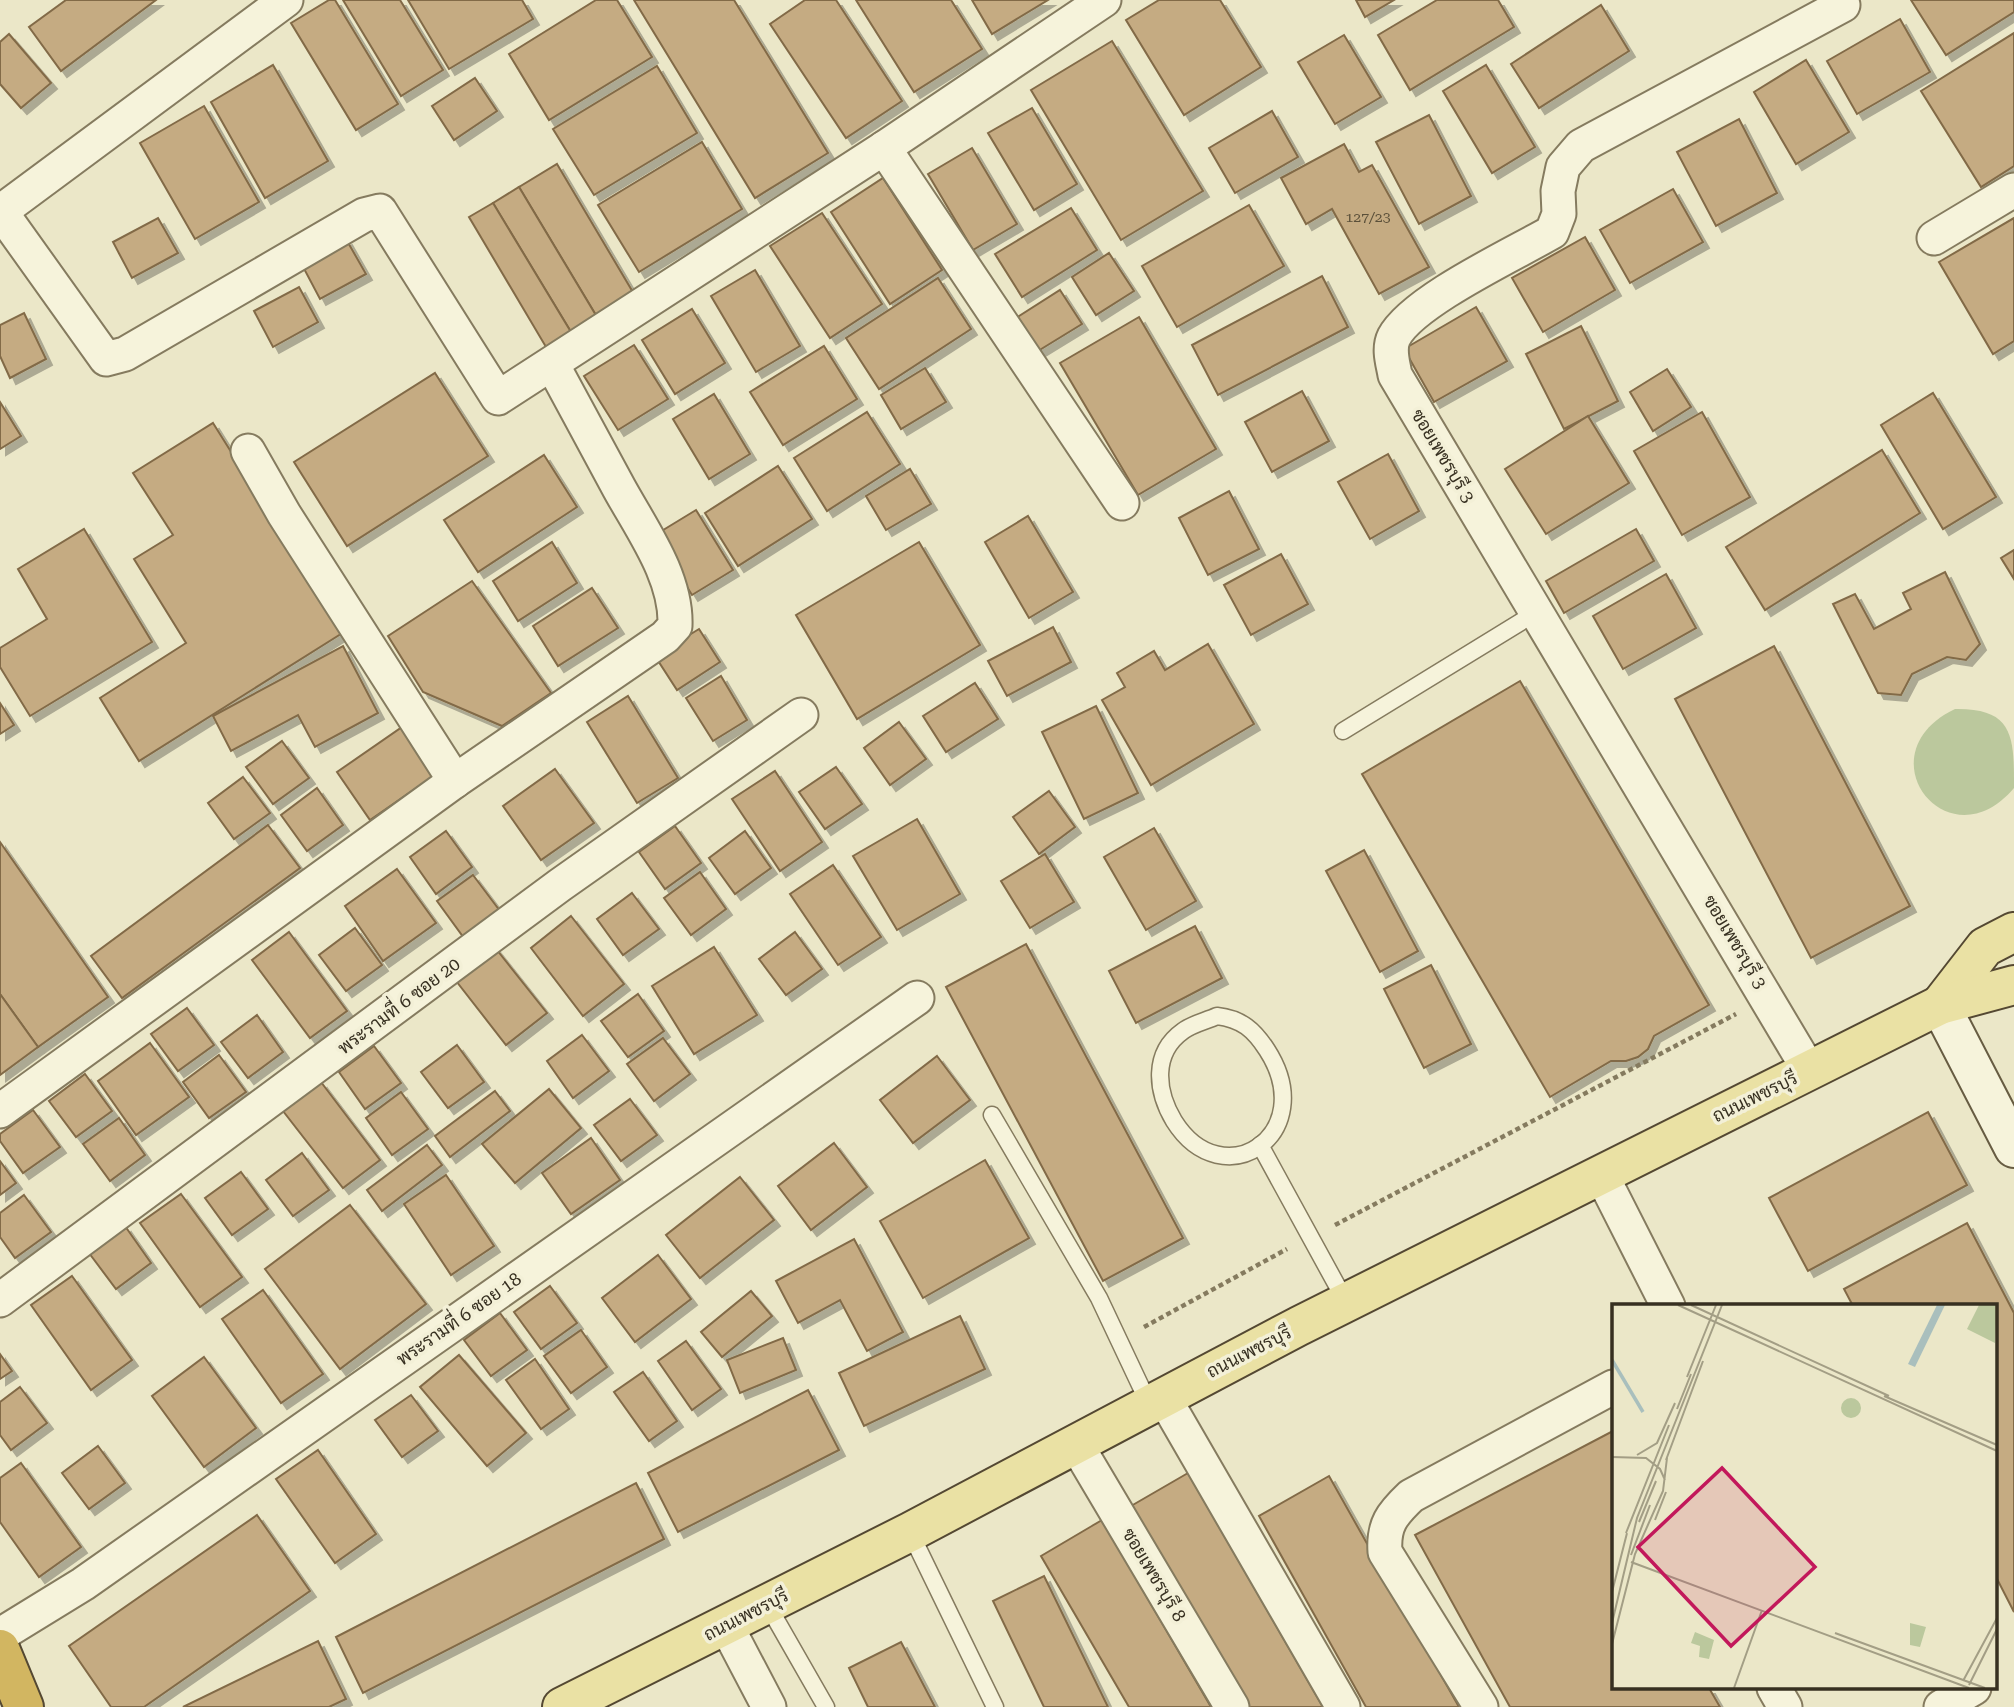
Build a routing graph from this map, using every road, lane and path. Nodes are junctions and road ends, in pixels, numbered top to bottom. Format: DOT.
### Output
graph roads {
  1 [pos="286,0"];
  2 [pos="1104,0"];
  3 [pos="1843,5"];
  4 [pos="884,148"];
  5 [pos="2014,190"];
  6 [pos="1,212"];
  7 [pos="1934,238"];
  8 [pos="552,364"];
  9 [pos="248,451"];
  10 [pos="1122,503"];
  11 [pos="1537,612"];
  12 [pos="801,715"];
  13 [pos="1343,731"];
  14 [pos="455,781"];
  15 [pos="2014,932"];
  16 [pos="2014,985"];
  17 [pos="1768,998"];
  18 [pos="917,999"];
  19 [pos="1940,1005"];
  20 [pos="1809,1070"];
  21 [pos="0,1111"];
  22 [pos="992,1115"];
  23 [pos="1260,1145"];
  24 [pos="2014,1148"];
  25 [pos="1601,1174"];
  26 [pos="1312,1237"];
  27 [pos="0,1300"];
  28 [pos="1346,1303"];
  29 [pos="1667,1304"];
  30 [pos="1133,1333"];
  31 [pos="1612,1388"];
  32 [pos="1156,1400"];
  33 [pos="1076,1444"];
  34 [pos="910,1532"];
  35 [pos="767,1604"];
  36 [pos="726,1625"];
  37 [pos="0,1635"];
  38 [pos="0,1649"];
  39 [pos="1775,1690"];
  40 [pos="1971,1690"];
  41 [pos="24,1707"];
  42 [pos="562,1707"];
  43 [pos="769,1707"];
  44 [pos="826,1707"];
  45 [pos="995,1707"];
  46 [pos="1232,1707"];
  47 [pos="1342,1707"];
  48 [pos="1481,1707"];
  49 [pos="1785,1707"];
  50 [pos="1941,1707"];
  1 -- 6 [label="street"];
  2 -- 4 [label="street"];
  3 -- 11 [label="street, ซอยเพชรบุรี 3"];
  4 -- 8 [label="street"];
  4 -- 10 [label="street"];
  5 -- 7 [label="street"];
  6 -- 8 [label="street"];
  8 -- 14 [label="street"];
  9 -- 14 [label="street"];
  11 -- 13 [label="lane"];
  11 -- 17 [label="street, ซอยเพชรบุรี 3"];
  12 -- 27 [label="street, พระรามที่ 6 ซอย 20"];
  14 -- 21 [label="street"];
  15 -- 19 [label="main road, ถนนเพชรบุรี"];
  16 -- 19 [label="main road, ถนนเพชรบุรี"];
  17 -- 20 [label="street, ซอยเพชรบุรี 3"];
  17 -- 26 [label="path"];
  18 -- 37 [label="street, พระรามที่ 6 ซอย 18"];
  19 -- 20 [label="main road, ถนนเพชรบุรี"];
  19 -- 24 [label="main road"];
  20 -- 25 [label="main road, ถนนเพชรบุรี"];
  22 -- 32 [label="lane"];
  23 -- 23 [label="lane"];
  23 -- 26 [label="lane"];
  25 -- 28 [label="main road, ถนนเพชรบุรี"];
  25 -- 29 [label="street"];
  26 -- 28 [label="lane"];
  26 -- 30 [label="path"];
  28 -- 32 [label="main road, ถนนเพชรบุรี"];
  31 -- 48 [label="street"];
  32 -- 33 [label="main road, ถนนเพชรบุรี"];
  32 -- 47 [label="street"];
  33 -- 34 [label="main road, ถนนเพชรบุรี"];
  33 -- 46 [label="street, ซอยเพชรบุรี 8"];
  34 -- 35 [label="main road, ถนนเพชรบุรี"];
  34 -- 45 [label="lane"];
  35 -- 36 [label="main road, ถนนเพชรบุรี"];
  35 -- 44 [label="lane"];
  36 -- 42 [label="main road, ถนนเพชรบุรี"];
  36 -- 43 [label="street"];
  38 -- 41 [label="highway"];
  39 -- 49 [label="street"];
  40 -- 50 [label="street"];
}
